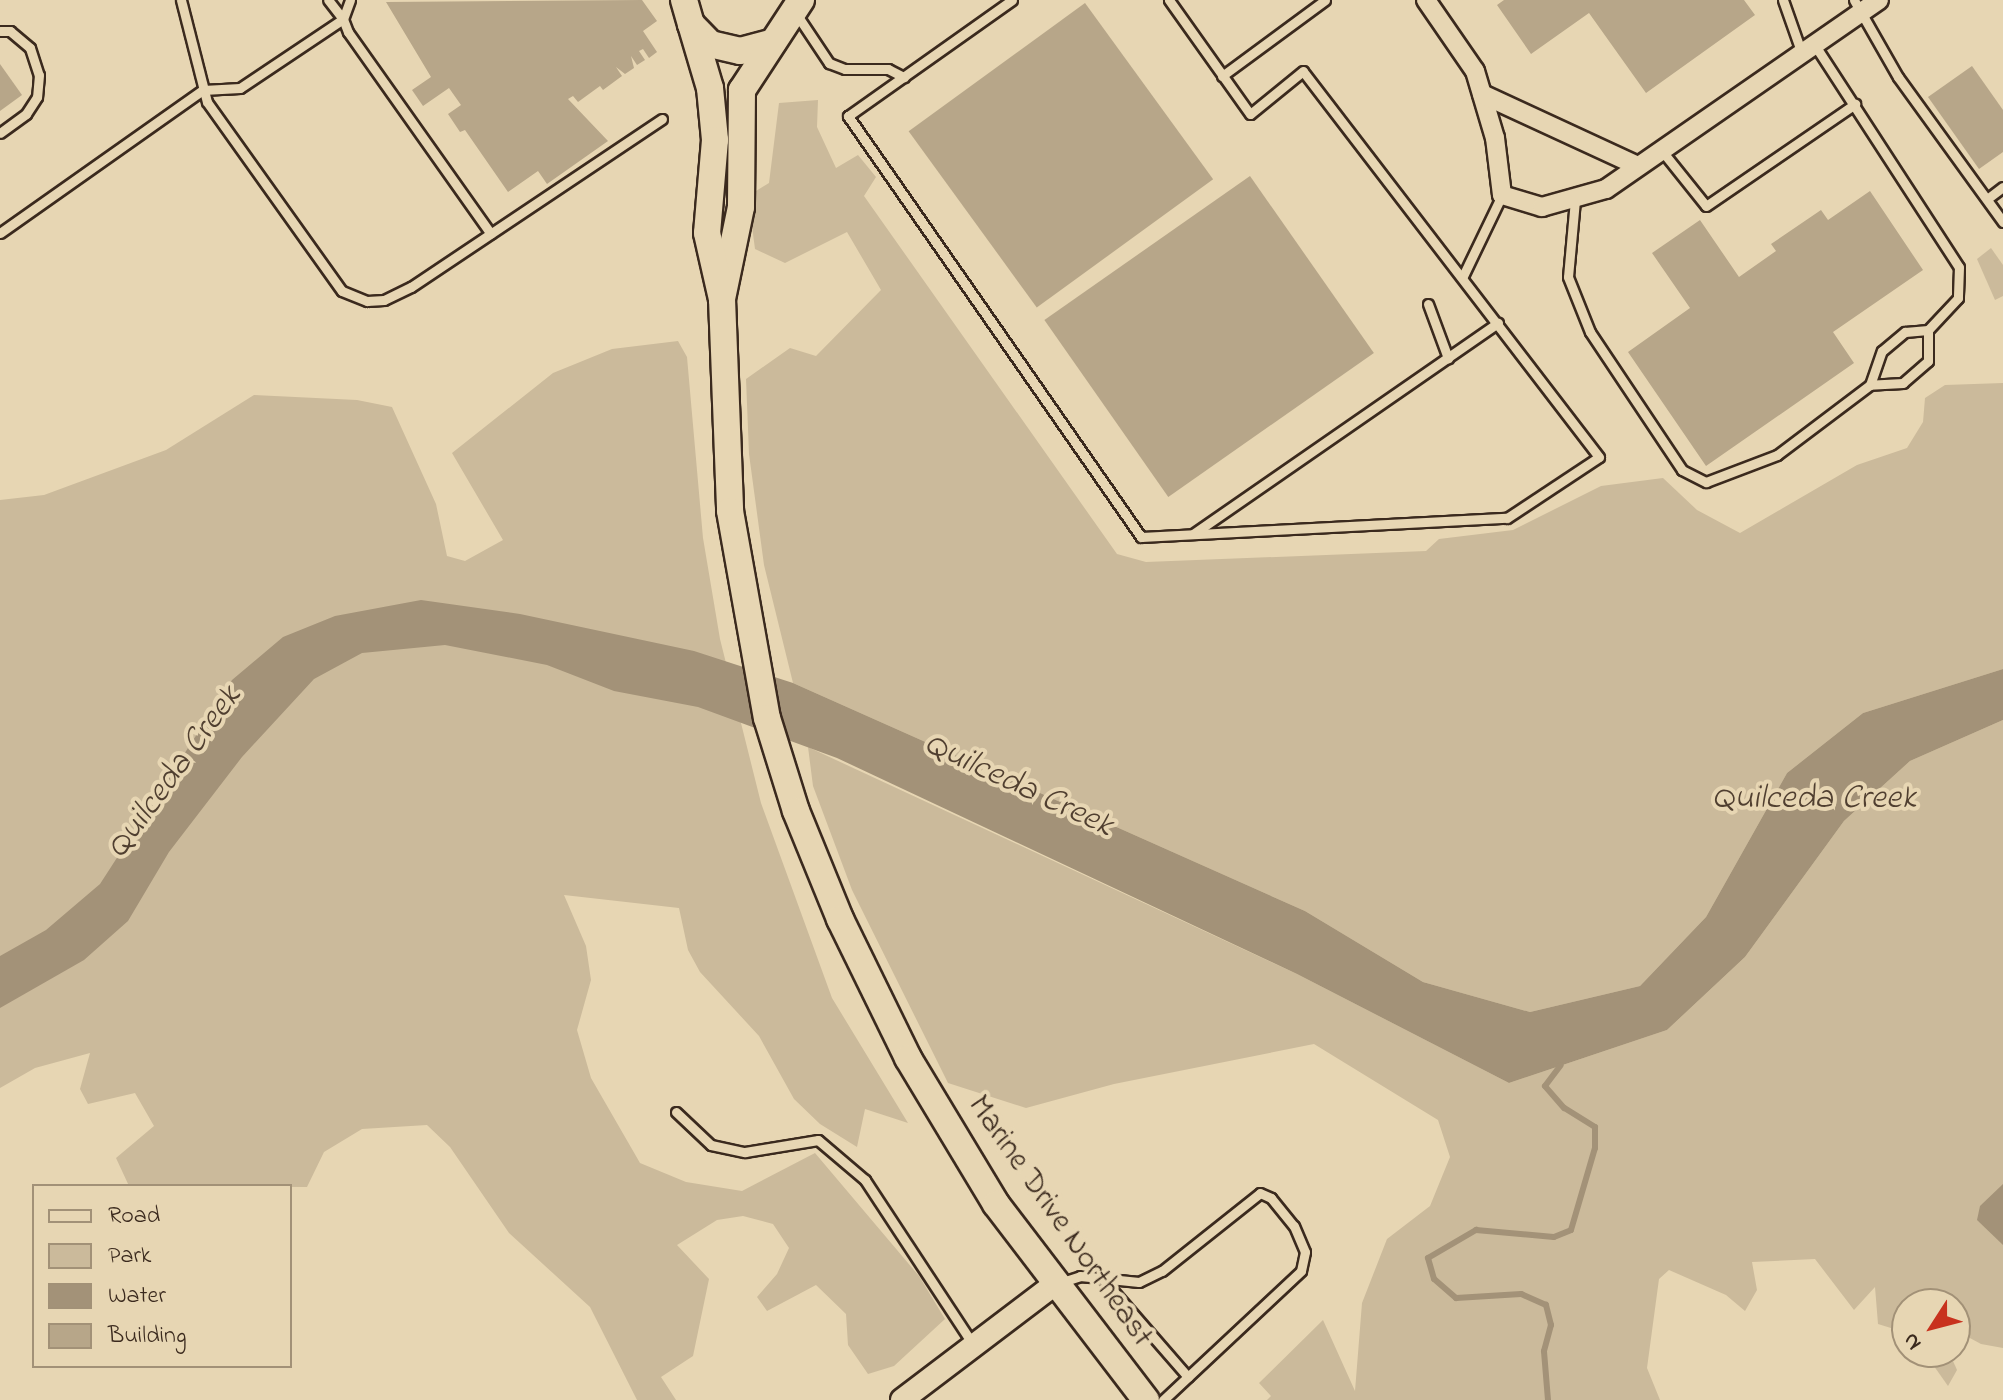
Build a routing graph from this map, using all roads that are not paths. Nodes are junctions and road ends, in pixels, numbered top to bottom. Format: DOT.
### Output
graph roads {
  1 [pos="181,0"];
  2 [pos="328,0"];
  3 [pos="350,0"];
  4 [pos="1012,0"];
  5 [pos="1169,0"];
  6 [pos="1325,0"];
  7 [pos="1426,0"];
  8 [pos="1783,0"];
  9 [pos="1879,0"];
  10 [pos="804,4"];
  11 [pos="1857,7"];
  12 [pos="687,12"];
  13 [pos="343,19"];
  14 [pos="0,31"];
  15 [pos="773,42"];
  16 [pos="1810,52"];
  17 [pos="1222,76"];
  18 [pos="904,77"];
  19 [pos="203,90"];
  20 [pos="1482,94"];
  21 [pos="1855,104"];
  22 [pos="662,119"];
  23 [pos="0,133"];
  24 [pos="1662,151"];
  25 [pos="1638,166"];
  26 [pos="2003,187"];
  27 [pos="1502,195"];
  28 [pos="1987,199"];
  29 [pos="1575,200"];
  30 [pos="2003,222"];
  31 [pos="0,233"];
  32 [pos="491,234"];
  33 [pos="1463,276"];
  34 [pos="722,299"];
  35 [pos="1428,304"];
  36 [pos="1498,323"];
  37 [pos="1928,330"];
  38 [pos="1448,358"];
  39 [pos="1870,385"];
  40 [pos="1193,534"];
  41 [pos="676,1112"];
  42 [pos="1102,1278"];
  43 [pos="1055,1284"];
  44 [pos="974,1346"];
  45 [pos="1188,1377"];
  46 [pos="902,1400"];
  47 [pos="1146,1400"];
  48 [pos="1163,1400"];
  1 -- 19 [label="lane"];
  2 -- 13 [label="lane"];
  3 -- 13 [label="lane"];
  4 -- 18 [label="lane"];
  5 -- 17 [label="lane"];
  6 -- 17 [label="lane"];
  7 -- 20 [label="street"];
  8 -- 16 [label="lane"];
  9 -- 11 [label="street"];
  10 -- 15 [label="main road, Marine Drive Northeast"];
  10 -- 18 [label="lane"];
  11 -- 16 [label="street"];
  11 -- 28 [label="lane"];
  12 -- 15 [label="main road"];
  12 -- 34 [label="main road, Marine Drive Northeast"];
  13 -- 19 [label="lane"];
  13 -- 32 [label="lane"];
  14 -- 23 [label="lane"];
  15 -- 34 [label="main road, Marine Drive Northeast"];
  16 -- 21 [label="lane"];
  16 -- 24 [label="street"];
  17 -- 33 [label="lane"];
  18 -- 40 [label="lane"];
  19 -- 31 [label="lane"];
  19 -- 32 [label="lane"];
  20 -- 25 [label="street"];
  20 -- 27 [label="street"];
  21 -- 24 [label="lane"];
  21 -- 37 [label="lane"];
  22 -- 32 [label="lane"];
  24 -- 25 [label="street"];
  25 -- 29 [label="street"];
  26 -- 28 [label="lane"];
  27 -- 29 [label="street"];
  27 -- 33 [label="lane"];
  28 -- 30 [label="lane"];
  29 -- 39 [label="lane"];
  33 -- 36 [label="lane"];
  34 -- 43 [label="main road, Marine Drive Northeast"];
  35 -- 38 [label="lane"];
  36 -- 38 [label="lane"];
  36 -- 40 [label="lane"];
  37 -- 39 [label="lane"];
  37 -- 39 [label="lane"];
  38 -- 40 [label="lane"];
  41 -- 44 [label="lane"];
  42 -- 43 [label="lane"];
  42 -- 45 [label="lane"];
  42 -- 45 [label="lane"];
  43 -- 44 [label="street"];
  43 -- 47 [label="main road, Marine Drive Northeast"];
  44 -- 46 [label="street"];
  45 -- 48 [label="lane"];
}
